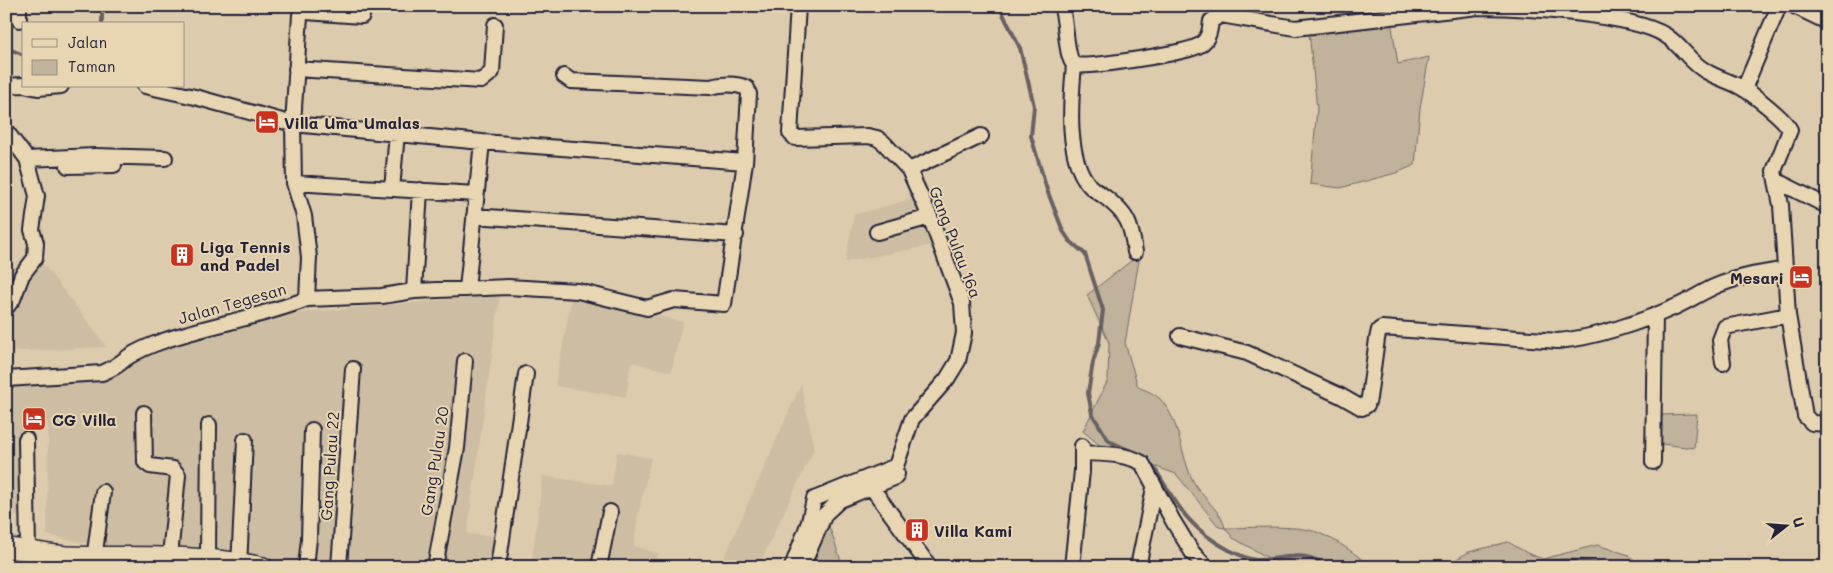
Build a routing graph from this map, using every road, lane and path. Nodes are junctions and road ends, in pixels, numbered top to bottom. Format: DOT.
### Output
graph roads {
  1 [pos="798,6"];
  2 [pos="1061,6"];
  3 [pos="1779,6"];
  4 [pos="1794,6"];
  5 [pos="1422,10"];
  6 [pos="1391,11"];
  7 [pos="362,16"];
  8 [pos="1827,22"];
  9 [pos="495,25"];
  10 [pos="1074,65"];
  11 [pos="296,69"];
  12 [pos="564,76"];
  13 [pos="22,85"];
  14 [pos="6,86"];
  15 [pos="154,88"];
  16 [pos="1744,89"];
  17 [pos="293,124"];
  18 [pos="6,131"];
  19 [pos="397,133"];
  20 [pos="981,136"];
  21 [pos="482,142"];
  22 [pos="165,158"];
  23 [pos="745,162"];
  24 [pos="28,163"];
  25 [pos="126,164"];
  26 [pos="909,170"];
  27 [pos="1777,181"];
  28 [pos="294,183"];
  29 [pos="392,189"];
  30 [pos="420,190"];
  31 [pos="476,194"];
  32 [pos="1827,206"];
  33 [pos="474,216"];
  34 [pos="930,217"];
  35 [pos="877,232"];
  36 [pos="736,235"];
  37 [pos="1135,252"];
  38 [pos="1787,269"];
  39 [pos="467,289"];
  40 [pos="414,291"];
  41 [pos="307,298"];
  42 [pos="6,308"];
  43 [pos="1788,314"];
  44 [pos="1655,315"];
  45 [pos="1180,336"];
  46 [pos="465,360"];
  47 [pos="1723,363"];
  48 [pos="353,368"];
  49 [pos="526,374"];
  50 [pos="6,379"];
  51 [pos="144,413"];
  52 [pos="1827,424"];
  53 [pos="209,425"];
  54 [pos="312,430"];
  55 [pos="26,439"];
  56 [pos="245,440"];
  57 [pos="1653,462"];
  58 [pos="897,474"];
  59 [pos="872,488"];
  60 [pos="1154,488"];
  61 [pos="103,492"];
  62 [pos="610,512"];
  63 [pos="6,548"];
  64 [pos="28,549"];
  65 [pos="170,556"];
  66 [pos="64,561"];
  67 [pos="94,561"];
  68 [pos="207,562"];
  69 [pos="240,564"];
  70 [pos="1201,565"];
  71 [pos="929,566"];
  72 [pos="263,567"];
  73 [pos="306,567"];
  74 [pos="339,567"];
  75 [pos="435,567"];
  76 [pos="498,567"];
  77 [pos="599,567"];
  78 [pos="792,567"];
  79 [pos="802,567"];
  80 [pos="1072,567"];
  81 [pos="1138,567"];
  1 -- 26 [label="street"];
  2 -- 10 [label="street"];
  3 -- 16 [label="street"];
  4 -- 8 [label="street"];
  5 -- 6 [label="street"];
  5 -- 16 [label="street"];
  6 -- 10 [label="street"];
  7 -- 11 [label="street, Jalan Tegesan"];
  9 -- 11 [label="street"];
  10 -- 37 [label="street"];
  11 -- 17 [label="street, Jalan Tegesan"];
  12 -- 23 [label="street"];
  13 -- 14 [label="street"];
  15 -- 17 [label="street"];
  16 -- 27 [label="street"];
  17 -- 19 [label="street"];
  17 -- 28 [label="street, Jalan Tegesan"];
  18 -- 24 [label="street"];
  19 -- 21 [label="street"];
  19 -- 29 [label="street"];
  20 -- 26 [label="street"];
  21 -- 23 [label="street"];
  21 -- 31 [label="street"];
  22 -- 24 [label="street"];
  23 -- 36 [label="street"];
  24 -- 25 [label="street"];
  24 -- 42 [label="street"];
  26 -- 34 [label="street, Gang Pulau 16a"];
  27 -- 32 [label="street"];
  27 -- 38 [label="street"];
  28 -- 29 [label="street"];
  28 -- 41 [label="street, Jalan Tegesan"];
  29 -- 30 [label="street"];
  30 -- 31 [label="street"];
  30 -- 40 [label="street"];
  31 -- 33 [label="street"];
  33 -- 36 [label="street"];
  33 -- 39 [label="street"];
  34 -- 35 [label="street"];
  34 -- 78 [label="street, Gang Pulau 16a"];
  36 -- 39 [label="street"];
  38 -- 43 [label="street"];
  38 -- 44 [label="street"];
  39 -- 40 [label="street"];
  40 -- 41 [label="street"];
  41 -- 50 [label="street, Jalan Tegesan"];
  43 -- 47 [label="street"];
  43 -- 52 [label="street"];
  44 -- 45 [label="street"];
  44 -- 57 [label="street"];
  46 -- 75 [label="street, Gang Pulau 20"];
  48 -- 74 [label="street, Gang Pulau 22"];
  49 -- 76 [label="street"];
  51 -- 65 [label="street"];
  53 -- 68 [label="street"];
  54 -- 73 [label="street"];
  55 -- 64 [label="street"];
  56 -- 69 [label="street"];
  58 -- 59 [label="street"];
  59 -- 71 [label="street"];
  59 -- 79 [label="street"];
  60 -- 70 [label="street"];
  60 -- 80 [label="street"];
  60 -- 81 [label="street"];
  61 -- 67 [label="street"];
  62 -- 77 [label="street"];
  63 -- 64 [label="street"];
  64 -- 66 [label="street"];
  65 -- 67 [label="street"];
  65 -- 68 [label="street"];
  66 -- 67 [label="street"];
  68 -- 69 [label="street"];
  69 -- 72 [label="street"];
}
